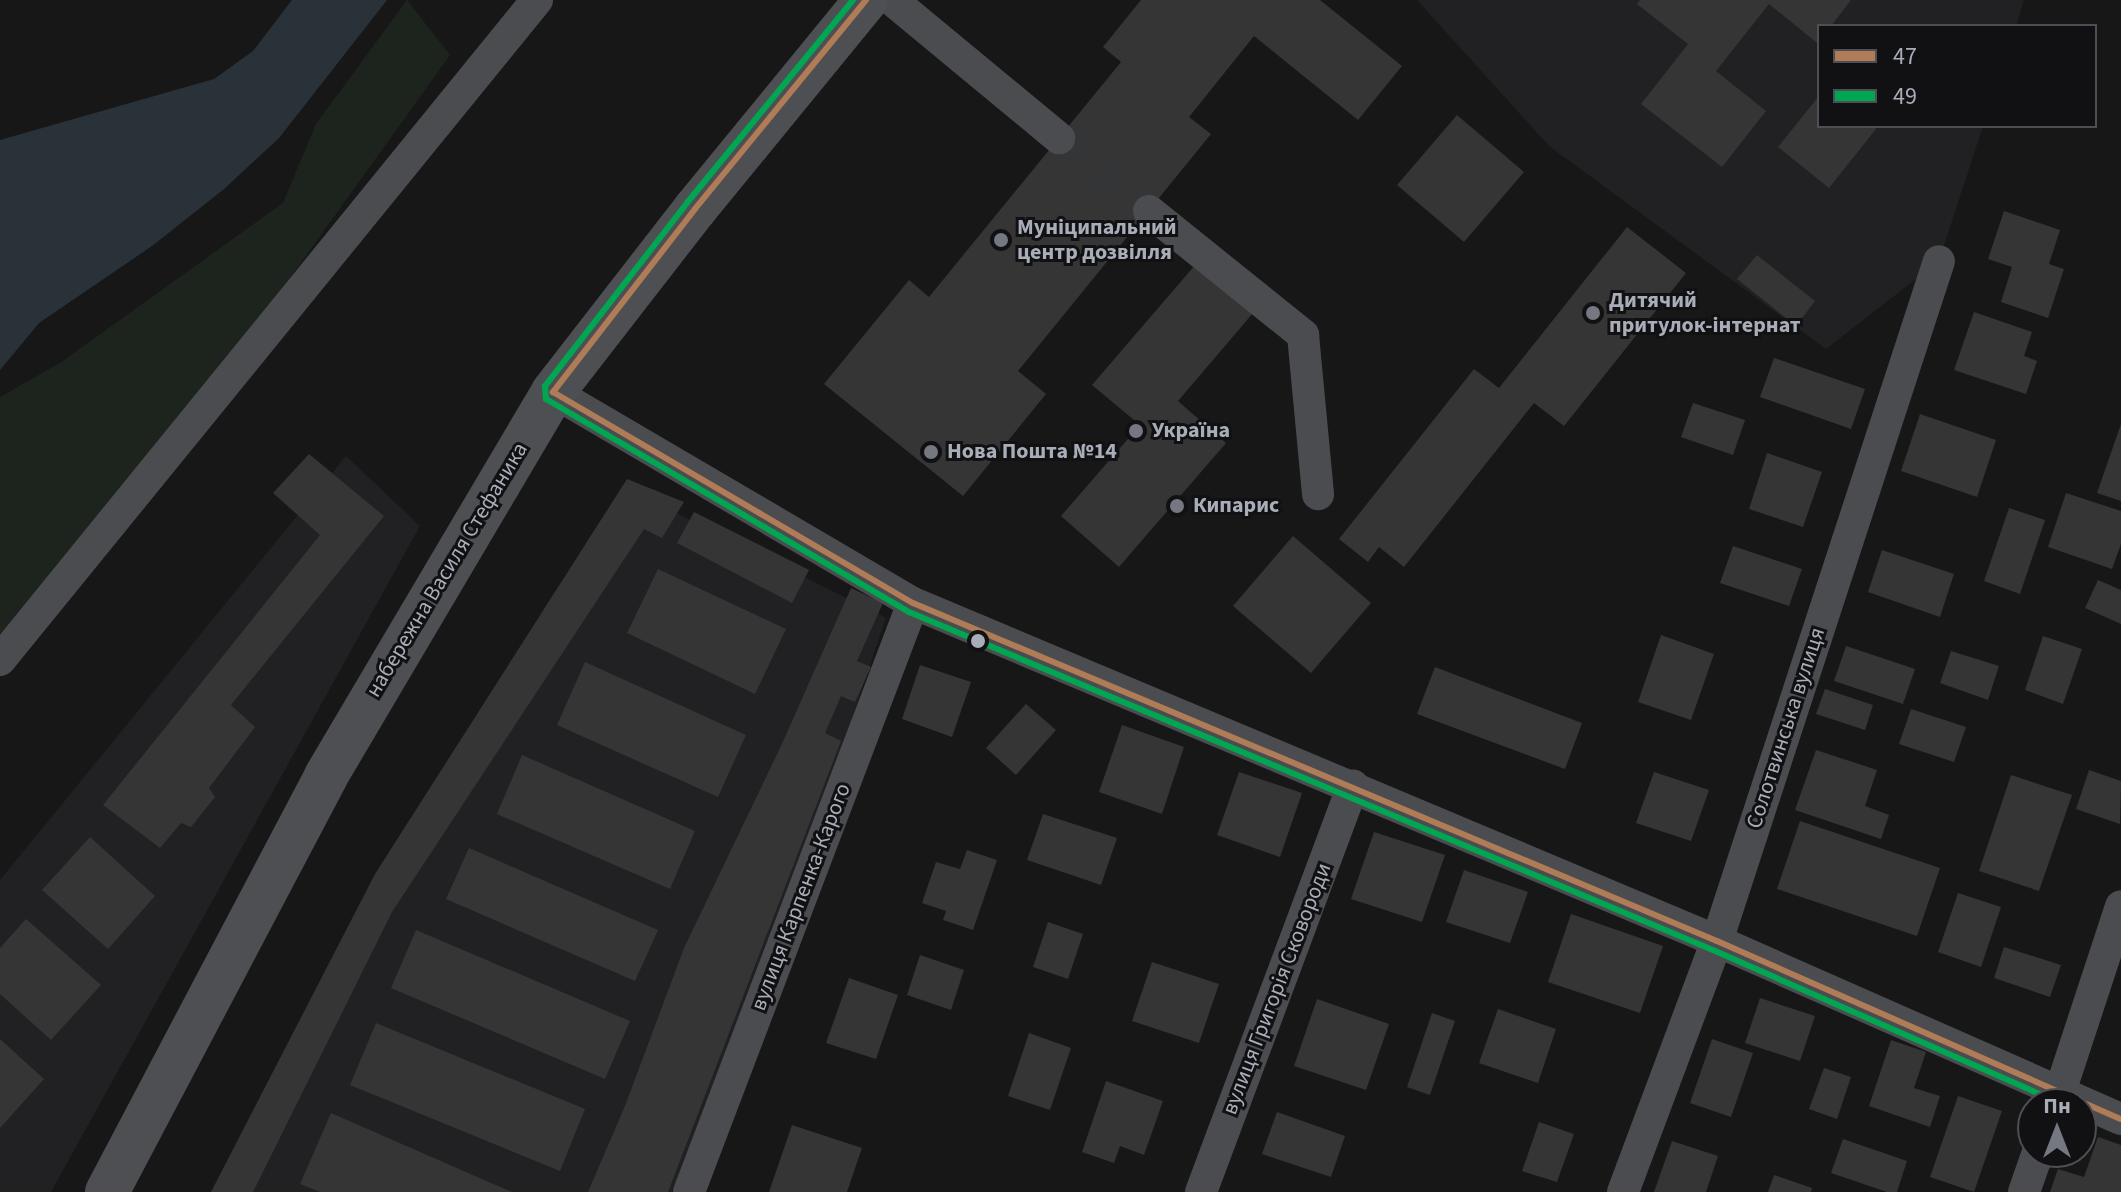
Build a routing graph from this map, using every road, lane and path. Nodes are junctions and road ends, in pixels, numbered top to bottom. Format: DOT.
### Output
graph roads {
  1 [pos="537,0"];
  2 [pos="866,0"];
  3 [pos="892,0"];
  4 [pos="1059,138"];
  5 [pos="1149,211"];
  6 [pos="1939,261"];
  7 [pos="553,392"];
  8 [pos="1318,494"];
  9 [pos="913,603"];
  10 [pos="0,660"];
  11 [pos="1353,786"];
  12 [pos="2121,906"];
  13 [pos="1717,941"];
  14 [pos="2036,1088"];
  15 [pos="2061,1088"];
  16 [pos="2097,1111"];
  17 [pos="2121,1119"];
  18 [pos="2032,1168"];
  19 [pos="107,1192"];
  20 [pos="689,1192"];
  21 [pos="1201,1192"];
  22 [pos="1623,1192"];
  23 [pos="2024,1192"];
  1 -- 10 [label="street"];
  2 -- 7 [label="main road, набережна Василя Стефаника"];
  3 -- 4 [label="street"];
  5 -- 8 [label="street"];
  6 -- 13 [label="street, Солотвинська вулиця"];
  7 -- 9 [label="street"];
  7 -- 19 [label="main road, набережна Василя Стефаника"];
  9 -- 11 [label="street"];
  9 -- 20 [label="street, вулиця Карпенка-Карого"];
  11 -- 13 [label="street"];
  11 -- 21 [label="street, вулиця Григорія Сковороди"];
  12 -- 15 [label="street"];
  13 -- 14 [label="street"];
  13 -- 22 [label="street, Солотвинська вулиця"];
  16 -- 17 [label="street"];
  18 -- 23 [label="street"];
}
